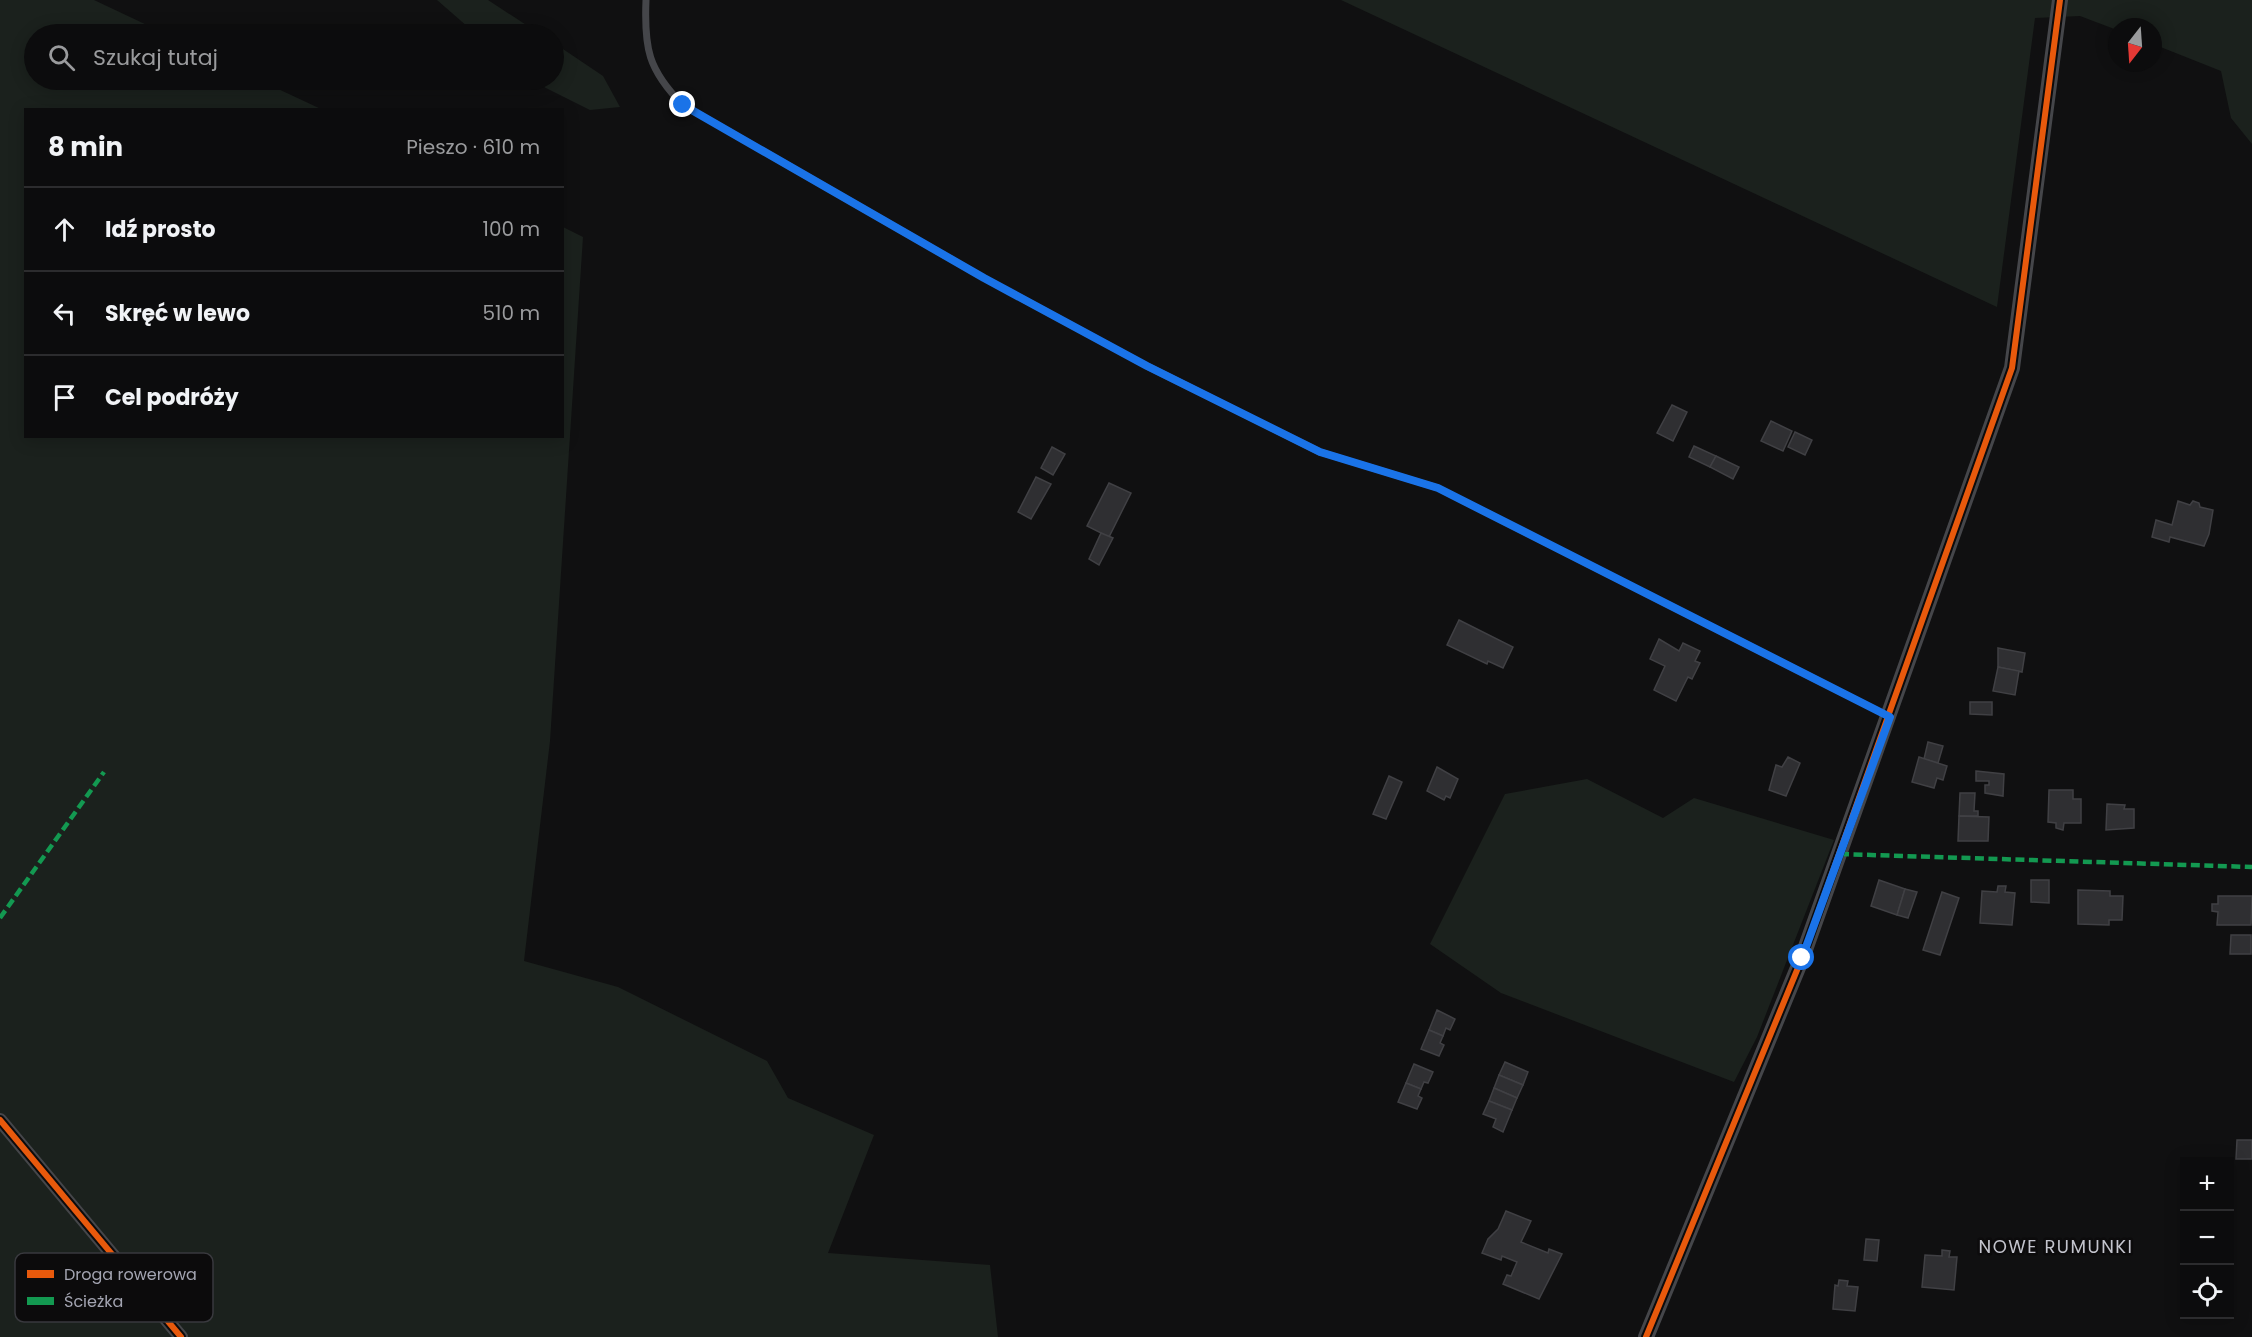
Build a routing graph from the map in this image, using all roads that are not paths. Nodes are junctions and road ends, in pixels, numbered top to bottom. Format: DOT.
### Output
graph roads {
  1 [pos="646,0"];
  2 [pos="2060,0"];
  3 [pos="1890,717"];
  4 [pos="0,1120"];
  5 [pos="111,1253"];
  6 [pos="168,1322"];
  7 [pos="181,1337"];
  8 [pos="1646,1337"];
  1 -- 3 [label="lane"];
  2 -- 3 [label="street"];
  3 -- 8 [label="street"];
  4 -- 5 [label="street"];
  6 -- 7 [label="street"];
}
